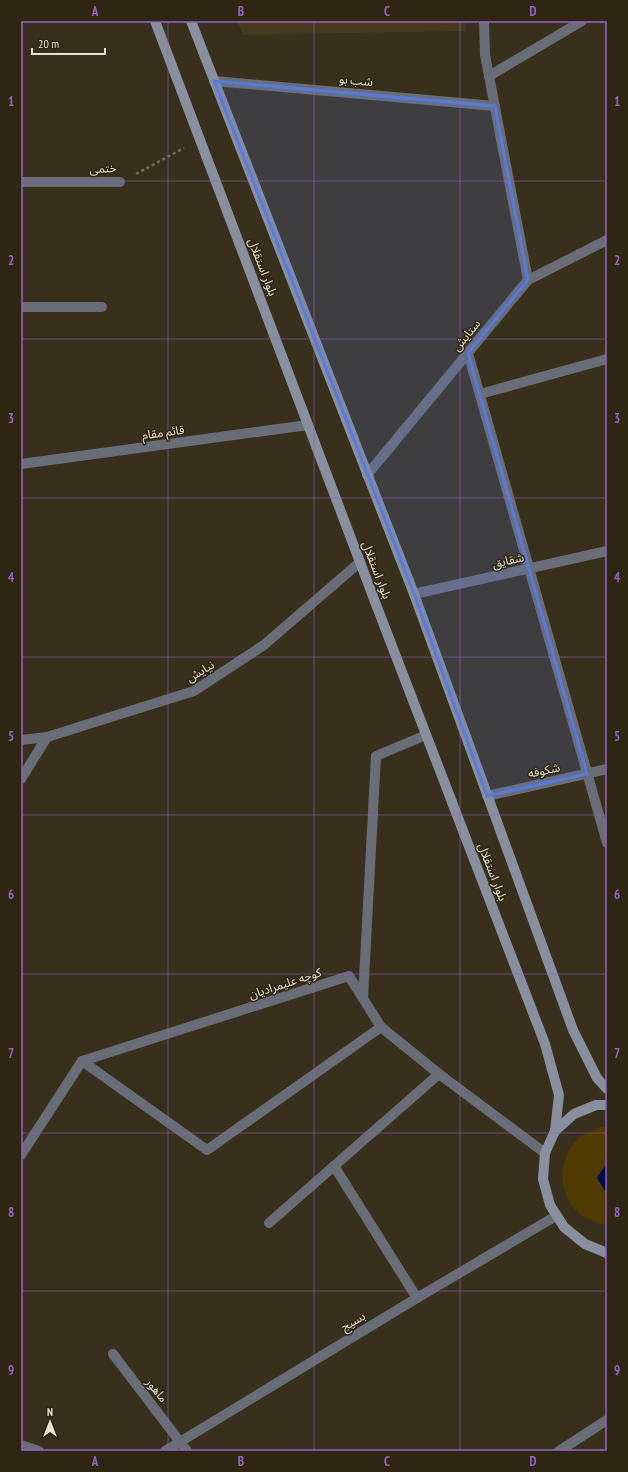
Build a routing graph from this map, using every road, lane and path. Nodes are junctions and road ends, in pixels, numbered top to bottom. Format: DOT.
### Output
graph roads {
  1 [pos="155,21"];
  2 [pos="191,21"];
  3 [pos="484,21"];
  4 [pos="582,21"];
  5 [pos="490,76"];
  6 [pos="214,81"];
  7 [pos="495,106"];
  8 [pos="200,139"];
  9 [pos="21,182"];
  10 [pos="120,182"];
  11 [pos="607,240"];
  12 [pos="528,280"];
  13 [pos="21,307"];
  14 [pos="102,307"];
  15 [pos="468,353"];
  16 [pos="607,359"];
  17 [pos="480,394"];
  18 [pos="308,425"];
  19 [pos="21,464"];
  20 [pos="367,475"];
  21 [pos="607,551"];
  22 [pos="360,562"];
  23 [pos="529,568"];
  24 [pos="414,594"];
  25 [pos="426,735"];
  26 [pos="47,737"];
  27 [pos="21,740"];
  28 [pos="607,769"];
  29 [pos="587,774"];
  30 [pos="21,779"];
  31 [pos="487,796"];
  32 [pos="607,843"];
  33 [pos="363,998"];
  34 [pos="381,1027"];
  35 [pos="82,1061"];
  36 [pos="439,1074"];
  37 [pos="607,1089"];
  38 [pos="607,1105"];
  39 [pos="555,1131"];
  40 [pos="545,1153"];
  41 [pos="21,1155"];
  42 [pos="334,1166"];
  43 [pos="556,1216"];
  44 [pos="269,1223"];
  45 [pos="607,1252"];
  46 [pos="417,1298"];
  47 [pos="113,1354"];
  48 [pos="607,1420"];
  49 [pos="181,1442"];
  50 [pos="21,1445"];
  51 [pos="39,1451"];
  52 [pos="164,1451"];
  53 [pos="187,1451"];
  54 [pos="559,1451"];
  1 -- 8 [label="main road, بلوار استقلال"];
  2 -- 6 [label="main road, بلوار استقلال"];
  3 -- 5 [label="street"];
  4 -- 5 [label="street"];
  5 -- 7 [label="street"];
  6 -- 7 [label="street, شب بو"];
  6 -- 20 [label="main road, بلوار استقلال"];
  7 -- 12 [label="street"];
  8 -- 10 [label="path, ختمی"];
  8 -- 18 [label="main road, بلوار استقلال"];
  9 -- 10 [label="street, ختمی"];
  11 -- 12 [label="street, ستایش"];
  12 -- 15 [label="street, ستایش"];
  13 -- 14 [label="street"];
  15 -- 17 [label="street"];
  15 -- 20 [label="street, ستایش"];
  16 -- 17 [label="street"];
  17 -- 23 [label="street"];
  18 -- 19 [label="street, قائم مقام"];
  18 -- 22 [label="main road, بلوار استقلال"];
  20 -- 24 [label="main road, بلوار استقلال"];
  21 -- 23 [label="street, شقایق"];
  22 -- 25 [label="main road, بلوار استقلال"];
  22 -- 26 [label="street, نیایش"];
  23 -- 24 [label="street, شقایق"];
  23 -- 29 [label="street"];
  24 -- 31 [label="main road, بلوار استقلال"];
  25 -- 33 [label="street"];
  25 -- 39 [label="main road, بلوار استقلال"];
  26 -- 27 [label="street, نیایش"];
  26 -- 30 [label="street"];
  28 -- 29 [label="street, شکوفه"];
  29 -- 31 [label="street, شکوفه"];
  29 -- 32 [label="street"];
  31 -- 37 [label="main road, بلوار استقلال"];
  33 -- 34 [label="street, کوچه علیمرادیان"];
  33 -- 35 [label="street, کوچه علیمرادیان"];
  34 -- 35 [label="street"];
  34 -- 36 [label="street, کوچه علیمرادیان"];
  35 -- 41 [label="street"];
  36 -- 40 [label="street, کوچه علیمرادیان"];
  36 -- 42 [label="street"];
  38 -- 39 [label="main road"];
  39 -- 40 [label="main road"];
  40 -- 43 [label="main road"];
  42 -- 44 [label="street"];
  42 -- 46 [label="street"];
  43 -- 45 [label="main road"];
  43 -- 46 [label="street, بسیج"];
  46 -- 49 [label="street, بسیج"];
  47 -- 49 [label="street, ماهور"];
  48 -- 54 [label="street"];
  49 -- 52 [label="street, بسیج"];
  49 -- 53 [label="street, ماهور"];
  50 -- 51 [label="street"];
}
